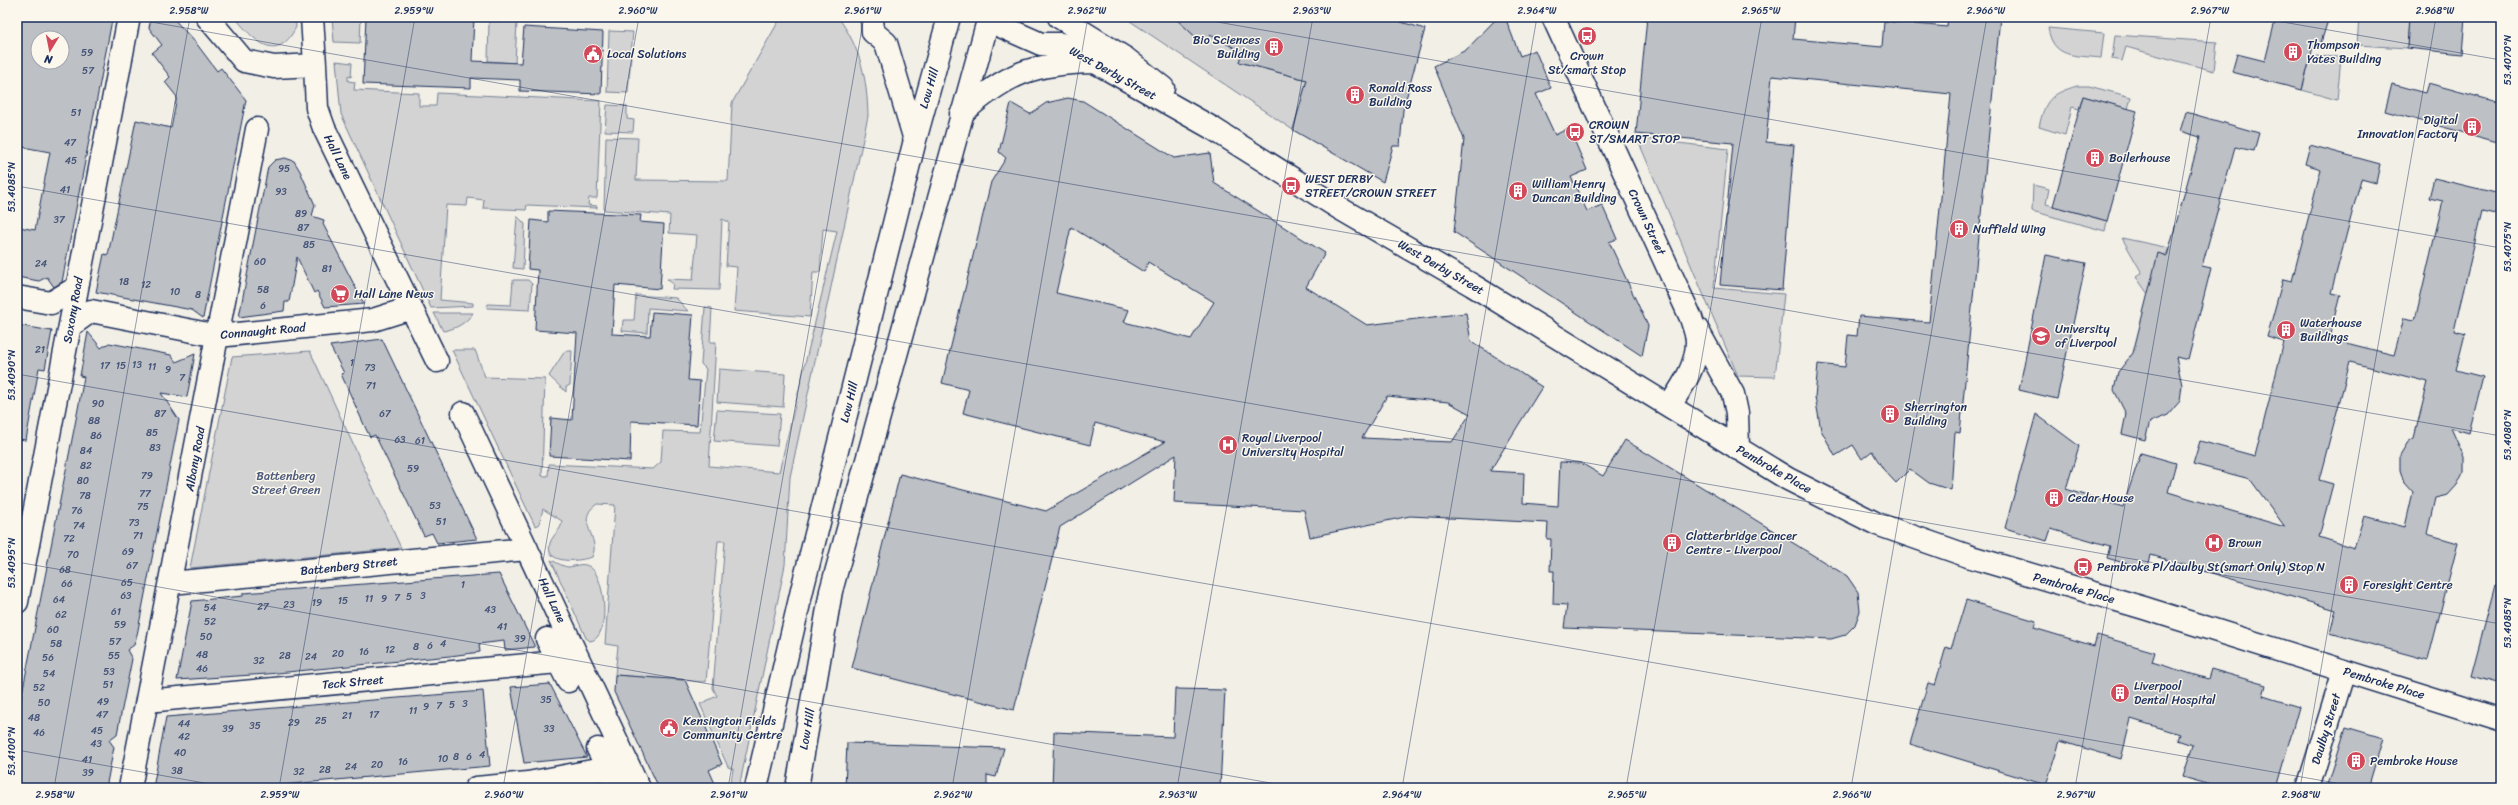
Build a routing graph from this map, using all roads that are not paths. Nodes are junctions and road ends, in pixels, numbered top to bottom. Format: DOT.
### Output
graph roads {
  1 [pos="129,17"];
  2 [pos="207,17"];
  3 [pos="312,17"];
  4 [pos="872,17"];
  5 [pos="949,17"];
  6 [pos="1060,17"];
  7 [pos="1553,17"];
  8 [pos="986,18"];
  9 [pos="1095,62"];
  10 [pos="315,65"];
  11 [pos="962,114"];
  12 [pos="1212,128"];
  13 [pos="257,129"];
  14 [pos="915,140"];
  15 [pos="17,297"];
  16 [pos="78,308"];
  17 [pos="411,308"];
  18 [pos="1691,318"];
  19 [pos="218,336"];
  20 [pos="437,361"];
  21 [pos="1670,406"];
  22 [pos="463,413"];
  23 [pos="1738,449"];
  24 [pos="527,549"];
  25 [pos="171,583"];
  26 [pos="17,602"];
  27 [pos="547,638"];
  28 [pos="568,666"];
  29 [pos="2344,671"];
  30 [pos="147,702"];
  31 [pos="2501,720"];
  32 [pos="598,749"];
  33 [pos="617,765"];
  34 [pos="130,788"];
  35 [pos="476,788"];
  36 [pos="618,788"];
  37 [pos="639,788"];
  38 [pos="756,788"];
  39 [pos="797,788"];
  40 [pos="2308,788"];
  1 -- 16 [label="main road, Saxony Road"];
  2 -- 10 [label="main road"];
  3 -- 10 [label="main road, Hall Lane"];
  4 -- 14 [label="main road"];
  5 -- 14 [label="main road, Low Hill"];
  6 -- 12 [label="main road, West Derby Street"];
  7 -- 18 [label="main road, Crown Street"];
  8 -- 9 [label="main road, West Derby Street"];
  8 -- 11 [label="main road, Low Hill"];
  9 -- 11 [label="main road"];
  9 -- 12 [label="main road, West Derby Street"];
  10 -- 17 [label="main road, Hall Lane"];
  11 -- 39 [label="main road, Low Hill"];
  12 -- 21 [label="main road, West Derby Street"];
  13 -- 19 [label="main road, Albany Road"];
  14 -- 38 [label="main road, Low Hill"];
  15 -- 16 [label="main road"];
  16 -- 19 [label="main road, Connaught Road"];
  16 -- 26 [label="main road, Saxony Road"];
  17 -- 19 [label="main road, Connaught Road"];
  17 -- 20 [label="main road, Hall Lane"];
  18 -- 21 [label="main road, Crown Street"];
  18 -- 23 [label="main road"];
  19 -- 25 [label="main road, Albany Road"];
  21 -- 23 [label="main road, Pembroke Place"];
  22 -- 24 [label="main road, Hall Lane"];
  23 -- 29 [label="main road, Pembroke Place"];
  24 -- 25 [label="main road, Battenberg Street"];
  24 -- 28 [label="main road, Hall Lane"];
  25 -- 30 [label="main road, Albany Road"];
  27 -- 28 [label="main road"];
  28 -- 30 [label="main road, Teck Street"];
  28 -- 33 [label="main road, Hall Lane"];
  29 -- 31 [label="main road, Pembroke Place"];
  29 -- 40 [label="main road, Daulby Street"];
  30 -- 34 [label="main road, Albany Road"];
  32 -- 33 [label="main road"];
  33 -- 35 [label="main road"];
  33 -- 36 [label="main road"];
  33 -- 37 [label="main road, Hall Lane"];
}
